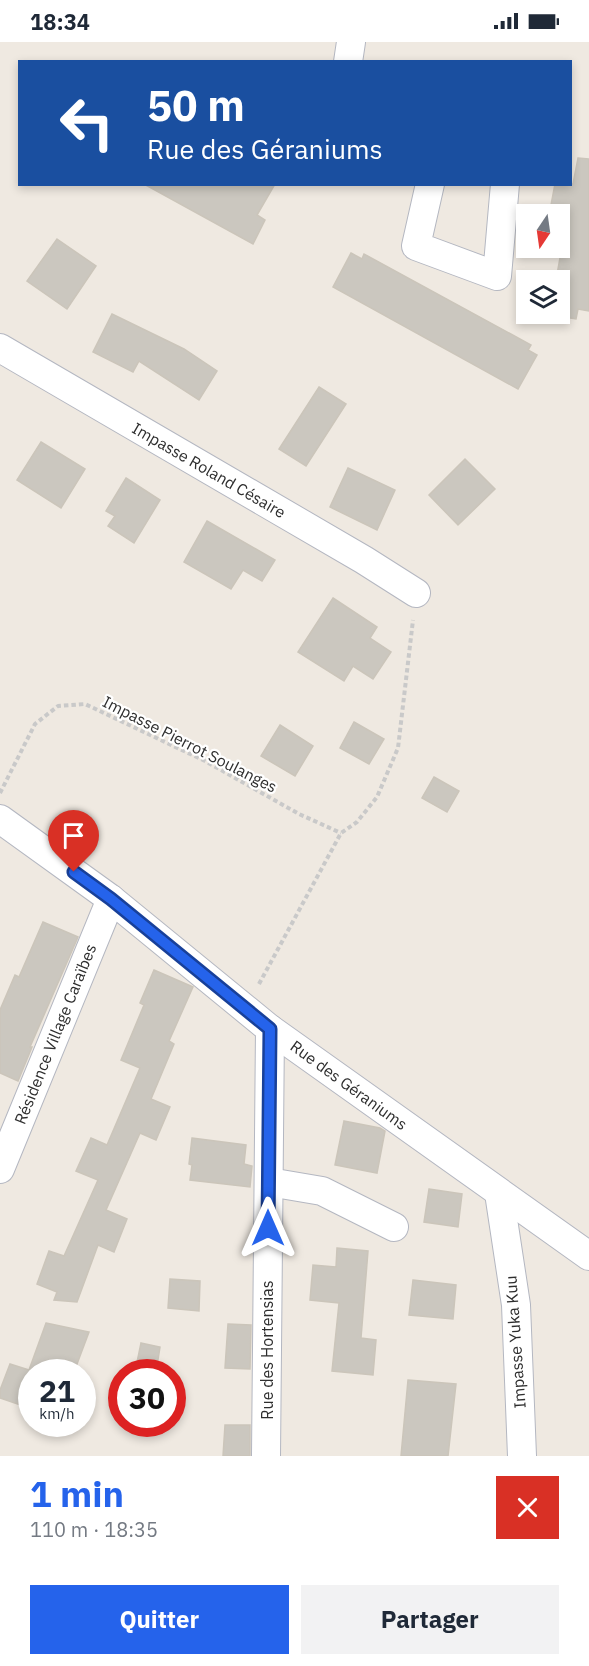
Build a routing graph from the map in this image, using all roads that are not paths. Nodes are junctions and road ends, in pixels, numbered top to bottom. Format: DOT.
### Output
graph roads {
  1 [pos="351,42"];
  2 [pos="348,60"];
  3 [pos="430,186"];
  4 [pos="504,186"];
  5 [pos="0,348"];
  6 [pos="416,593"];
  7 [pos="0,819"];
  8 [pos="111,899"];
  9 [pos="270,1029"];
  10 [pos="0,1169"];
  11 [pos="269,1182"];
  12 [pos="499,1193"];
  13 [pos="394,1227"];
  14 [pos="589,1256"];
  15 [pos="266,1456"];
  16 [pos="522,1456"];
  1 -- 2 [label="street"];
  3 -- 4 [label="street"];
  5 -- 6 [label="street, Impasse Roland Césaire"];
  7 -- 8 [label="street, Rue des Géraniums"];
  8 -- 9 [label="street, Rue des Géraniums"];
  8 -- 10 [label="street, Résidence Village Caraïbes"];
  9 -- 11 [label="street, Rue des Hortensias"];
  9 -- 12 [label="street, Rue des Géraniums"];
  11 -- 13 [label="street"];
  11 -- 15 [label="street, Rue des Hortensias"];
  12 -- 14 [label="street, Rue des Géraniums"];
  12 -- 16 [label="street, Impasse Yuka Kuu"];
}
